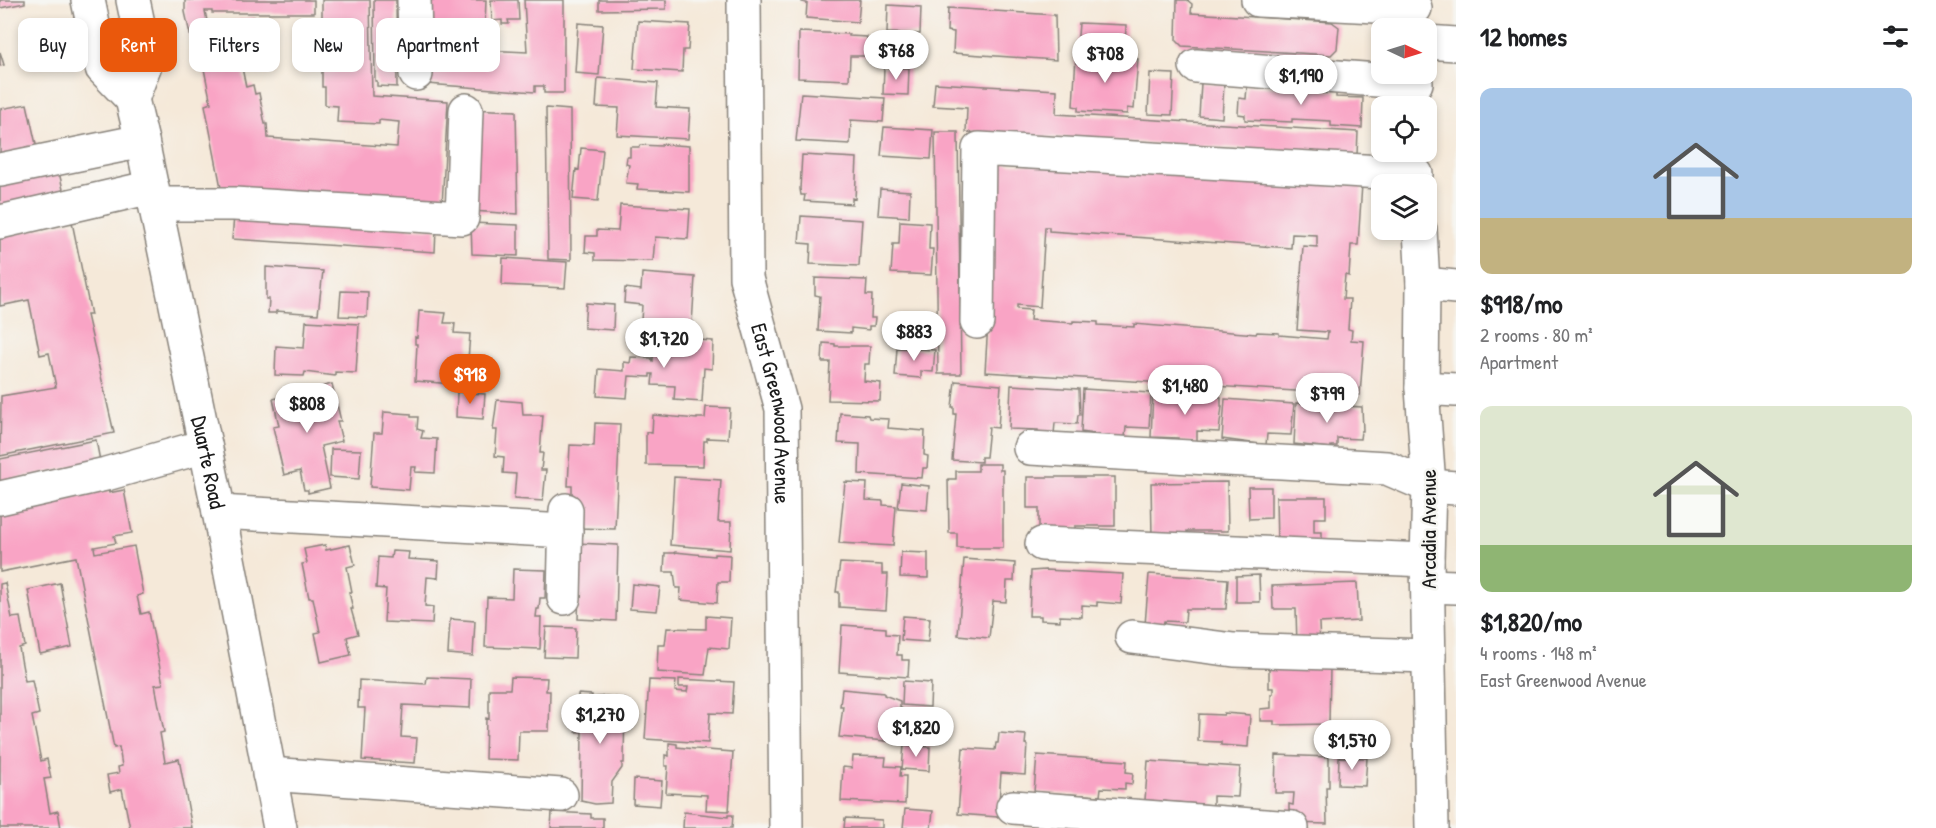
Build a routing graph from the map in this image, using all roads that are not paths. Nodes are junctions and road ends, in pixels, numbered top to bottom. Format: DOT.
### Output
graph roads {
  1 [pos="88,0"];
  2 [pos="133,0"];
  3 [pos="414,0"];
  4 [pos="744,0"];
  5 [pos="1258,0"];
  6 [pos="1415,12"];
  7 [pos="1437,43"];
  8 [pos="1456,44"];
  9 [pos="1196,66"];
  10 [pos="416,74"];
  11 [pos="1416,88"];
  12 [pos="132,99"];
  13 [pos="466,110"];
  14 [pos="142,141"];
  15 [pos="0,170"];
  16 [pos="1417,170"];
  17 [pos="154,195"];
  18 [pos="0,222"];
  19 [pos="1421,240"];
  20 [pos="1423,284"];
  21 [pos="1456,287"];
  22 [pos="977,322"];
  23 [pos="1422,388"];
  24 [pos="1456,390"];
  25 [pos="205,446"];
  26 [pos="1030,448"];
  27 [pos="1443,487"];
  28 [pos="0,498"];
  29 [pos="219,512"];
  30 [pos="1042,544"];
  31 [pos="1437,578"];
  32 [pos="564,598"];
  33 [pos="1132,637"];
  34 [pos="1438,675"];
  35 [pos="269,774"];
  36 [pos="561,795"];
  37 [pos="1013,807"];
  38 [pos="280,828"];
  39 [pos="786,828"];
  40 [pos="1292,828"];
  41 [pos="1432,828"];
  1 -- 12 [label="street"];
  2 -- 12 [label="street"];
  3 -- 10 [label="street"];
  4 -- 39 [label="street, East Greenwood Avenue"];
  5 -- 6 [label="street"];
  7 -- 8 [label="street"];
  9 -- 11 [label="street"];
  12 -- 14 [label="street, Duarte Road"];
  13 -- 17 [label="street"];
  14 -- 15 [label="street"];
  14 -- 17 [label="street, Duarte Road"];
  16 -- 22 [label="street"];
  17 -- 18 [label="street"];
  17 -- 25 [label="street, Duarte Road"];
  19 -- 20 [label="street, Arcadia Avenue"];
  20 -- 21 [label="street"];
  20 -- 23 [label="street, Arcadia Avenue"];
  23 -- 24 [label="street"];
  23 -- 27 [label="street, Arcadia Avenue"];
  25 -- 28 [label="street"];
  25 -- 29 [label="street, Duarte Road"];
  26 -- 27 [label="street"];
  27 -- 31 [label="street, Arcadia Avenue"];
  29 -- 32 [label="street"];
  29 -- 35 [label="street, Duarte Road"];
  30 -- 31 [label="street"];
  31 -- 34 [label="street, Arcadia Avenue"];
  33 -- 34 [label="street"];
  34 -- 41 [label="street, Arcadia Avenue"];
  35 -- 36 [label="street"];
  35 -- 38 [label="street, Duarte Road"];
  37 -- 40 [label="street"];
}
